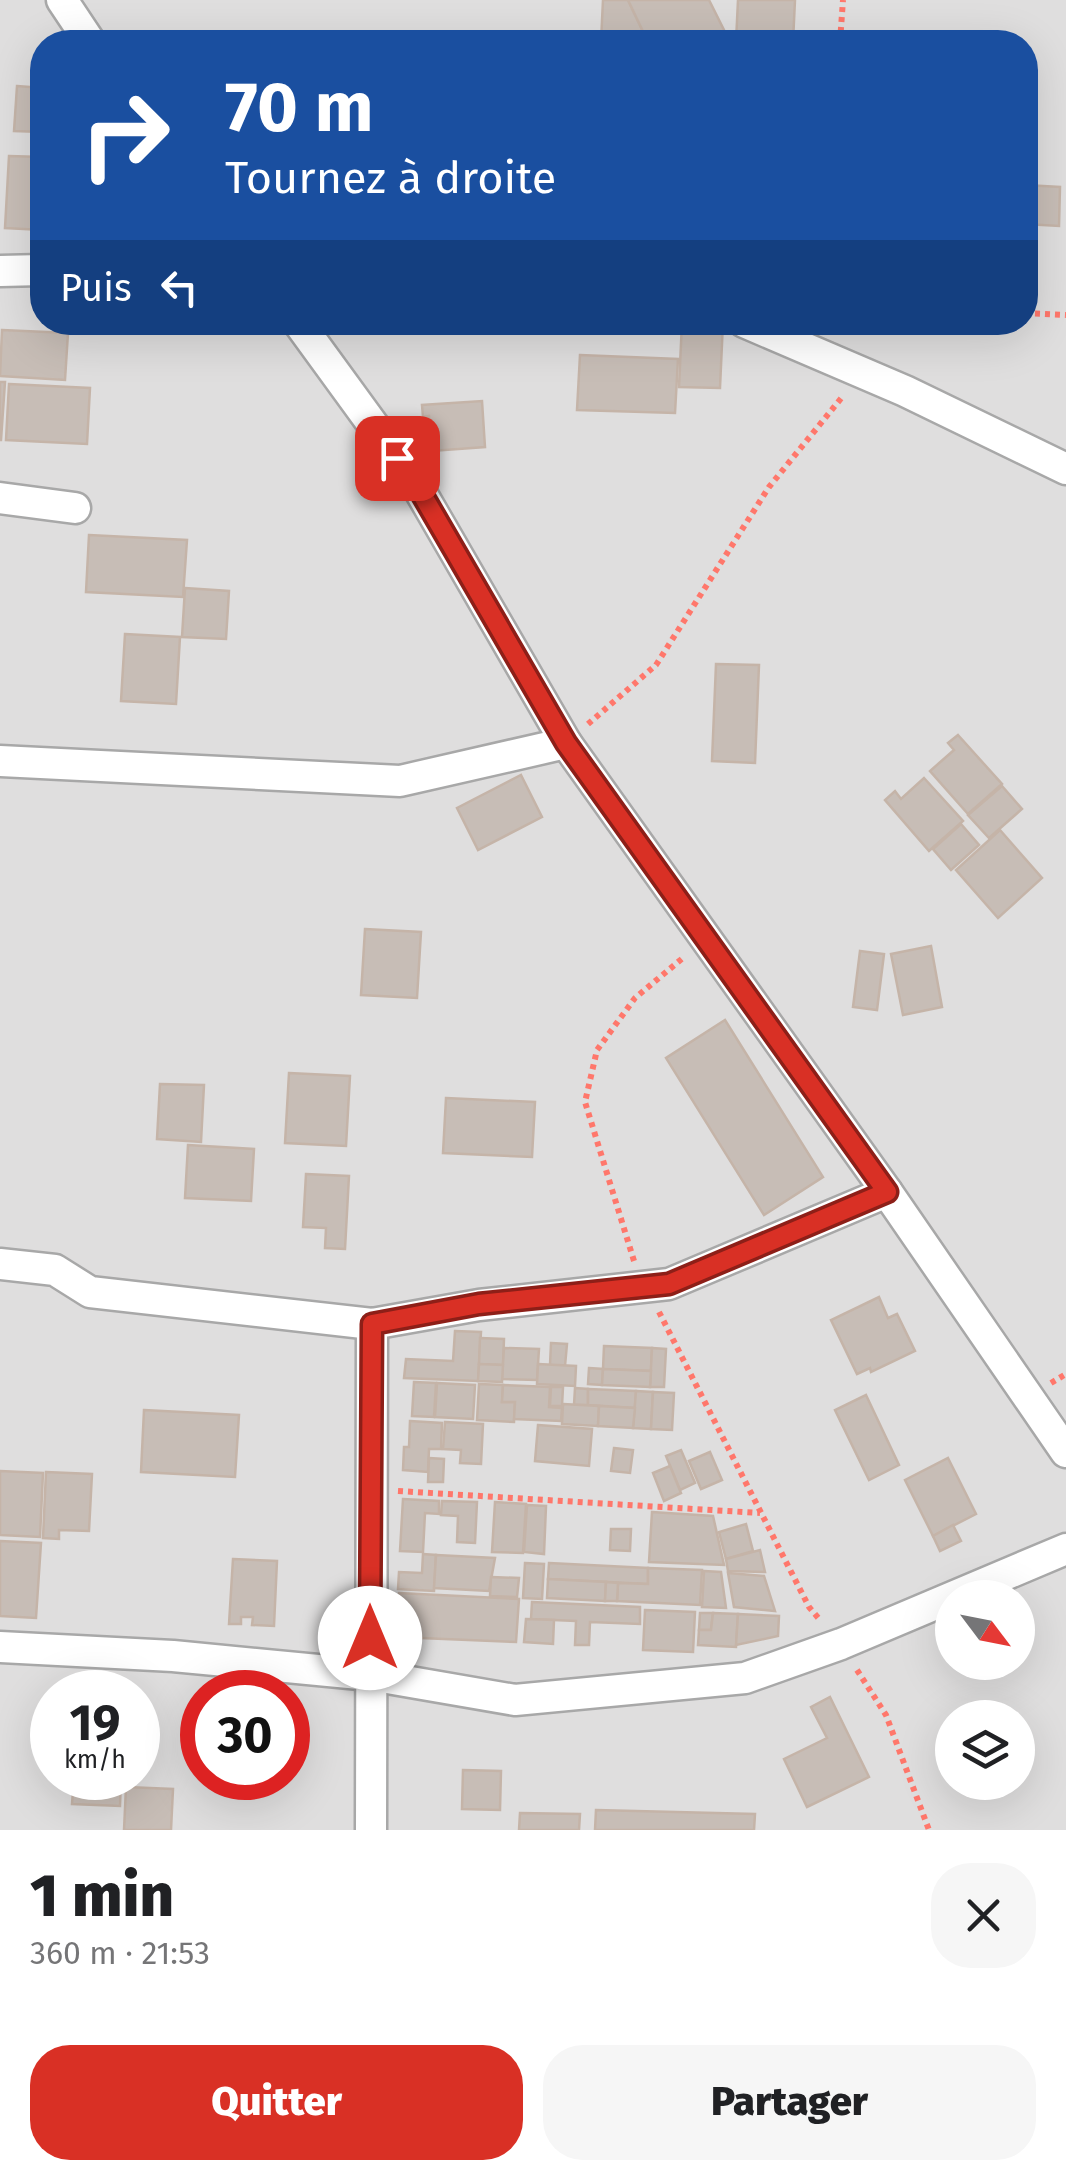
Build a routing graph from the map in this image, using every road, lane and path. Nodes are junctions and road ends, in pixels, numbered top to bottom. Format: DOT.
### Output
graph roads {
  1 [pos="62,0"];
  2 [pos="843,0"];
  3 [pos="82,30"];
  4 [pos="841,30"];
  5 [pos="30,270"];
  6 [pos="0,271"];
  7 [pos="1038,314"];
  8 [pos="1066,315"];
  9 [pos="307,335"];
  10 [pos="774,335"];
  11 [pos="862,373"];
  12 [pos="1066,469"];
  13 [pos="0,498"];
  14 [pos="74,508"];
  15 [pos="566,743"];
  16 [pos="0,761"];
  17 [pos="704,940"];
  18 [pos="887,1192"];
  19 [pos="0,1264"];
  20 [pos="646,1286"];
  21 [pos="372,1324"];
  22 [pos="1066,1452"];
  23 [pos="371,1489"];
  24 [pos="761,1513"];
  25 [pos="1066,1550"];
  26 [pos="841,1644"];
  27 [pos="0,1647"];
  28 [pos="370,1675"];
  29 [pos="372,1830"];
  30 [pos="928,1830"];
  1 -- 3 [label="street"];
  2 -- 4 [label="path"];
  5 -- 6 [label="street"];
  7 -- 8 [label="path"];
  9 -- 15 [label="street"];
  10 -- 11 [label="street"];
  11 -- 12 [label="street"];
  11 -- 15 [label="path"];
  13 -- 14 [label="street"];
  15 -- 16 [label="street"];
  15 -- 17 [label="street"];
  17 -- 18 [label="street"];
  17 -- 20 [label="path"];
  18 -- 20 [label="street"];
  18 -- 22 [label="street"];
  19 -- 21 [label="street"];
  20 -- 21 [label="street"];
  20 -- 24 [label="path"];
  21 -- 23 [label="street"];
  23 -- 24 [label="path"];
  23 -- 28 [label="street"];
  24 -- 26 [label="path"];
  25 -- 26 [label="street"];
  26 -- 28 [label="street"];
  26 -- 30 [label="path"];
  27 -- 28 [label="street"];
  28 -- 29 [label="street"];
}
